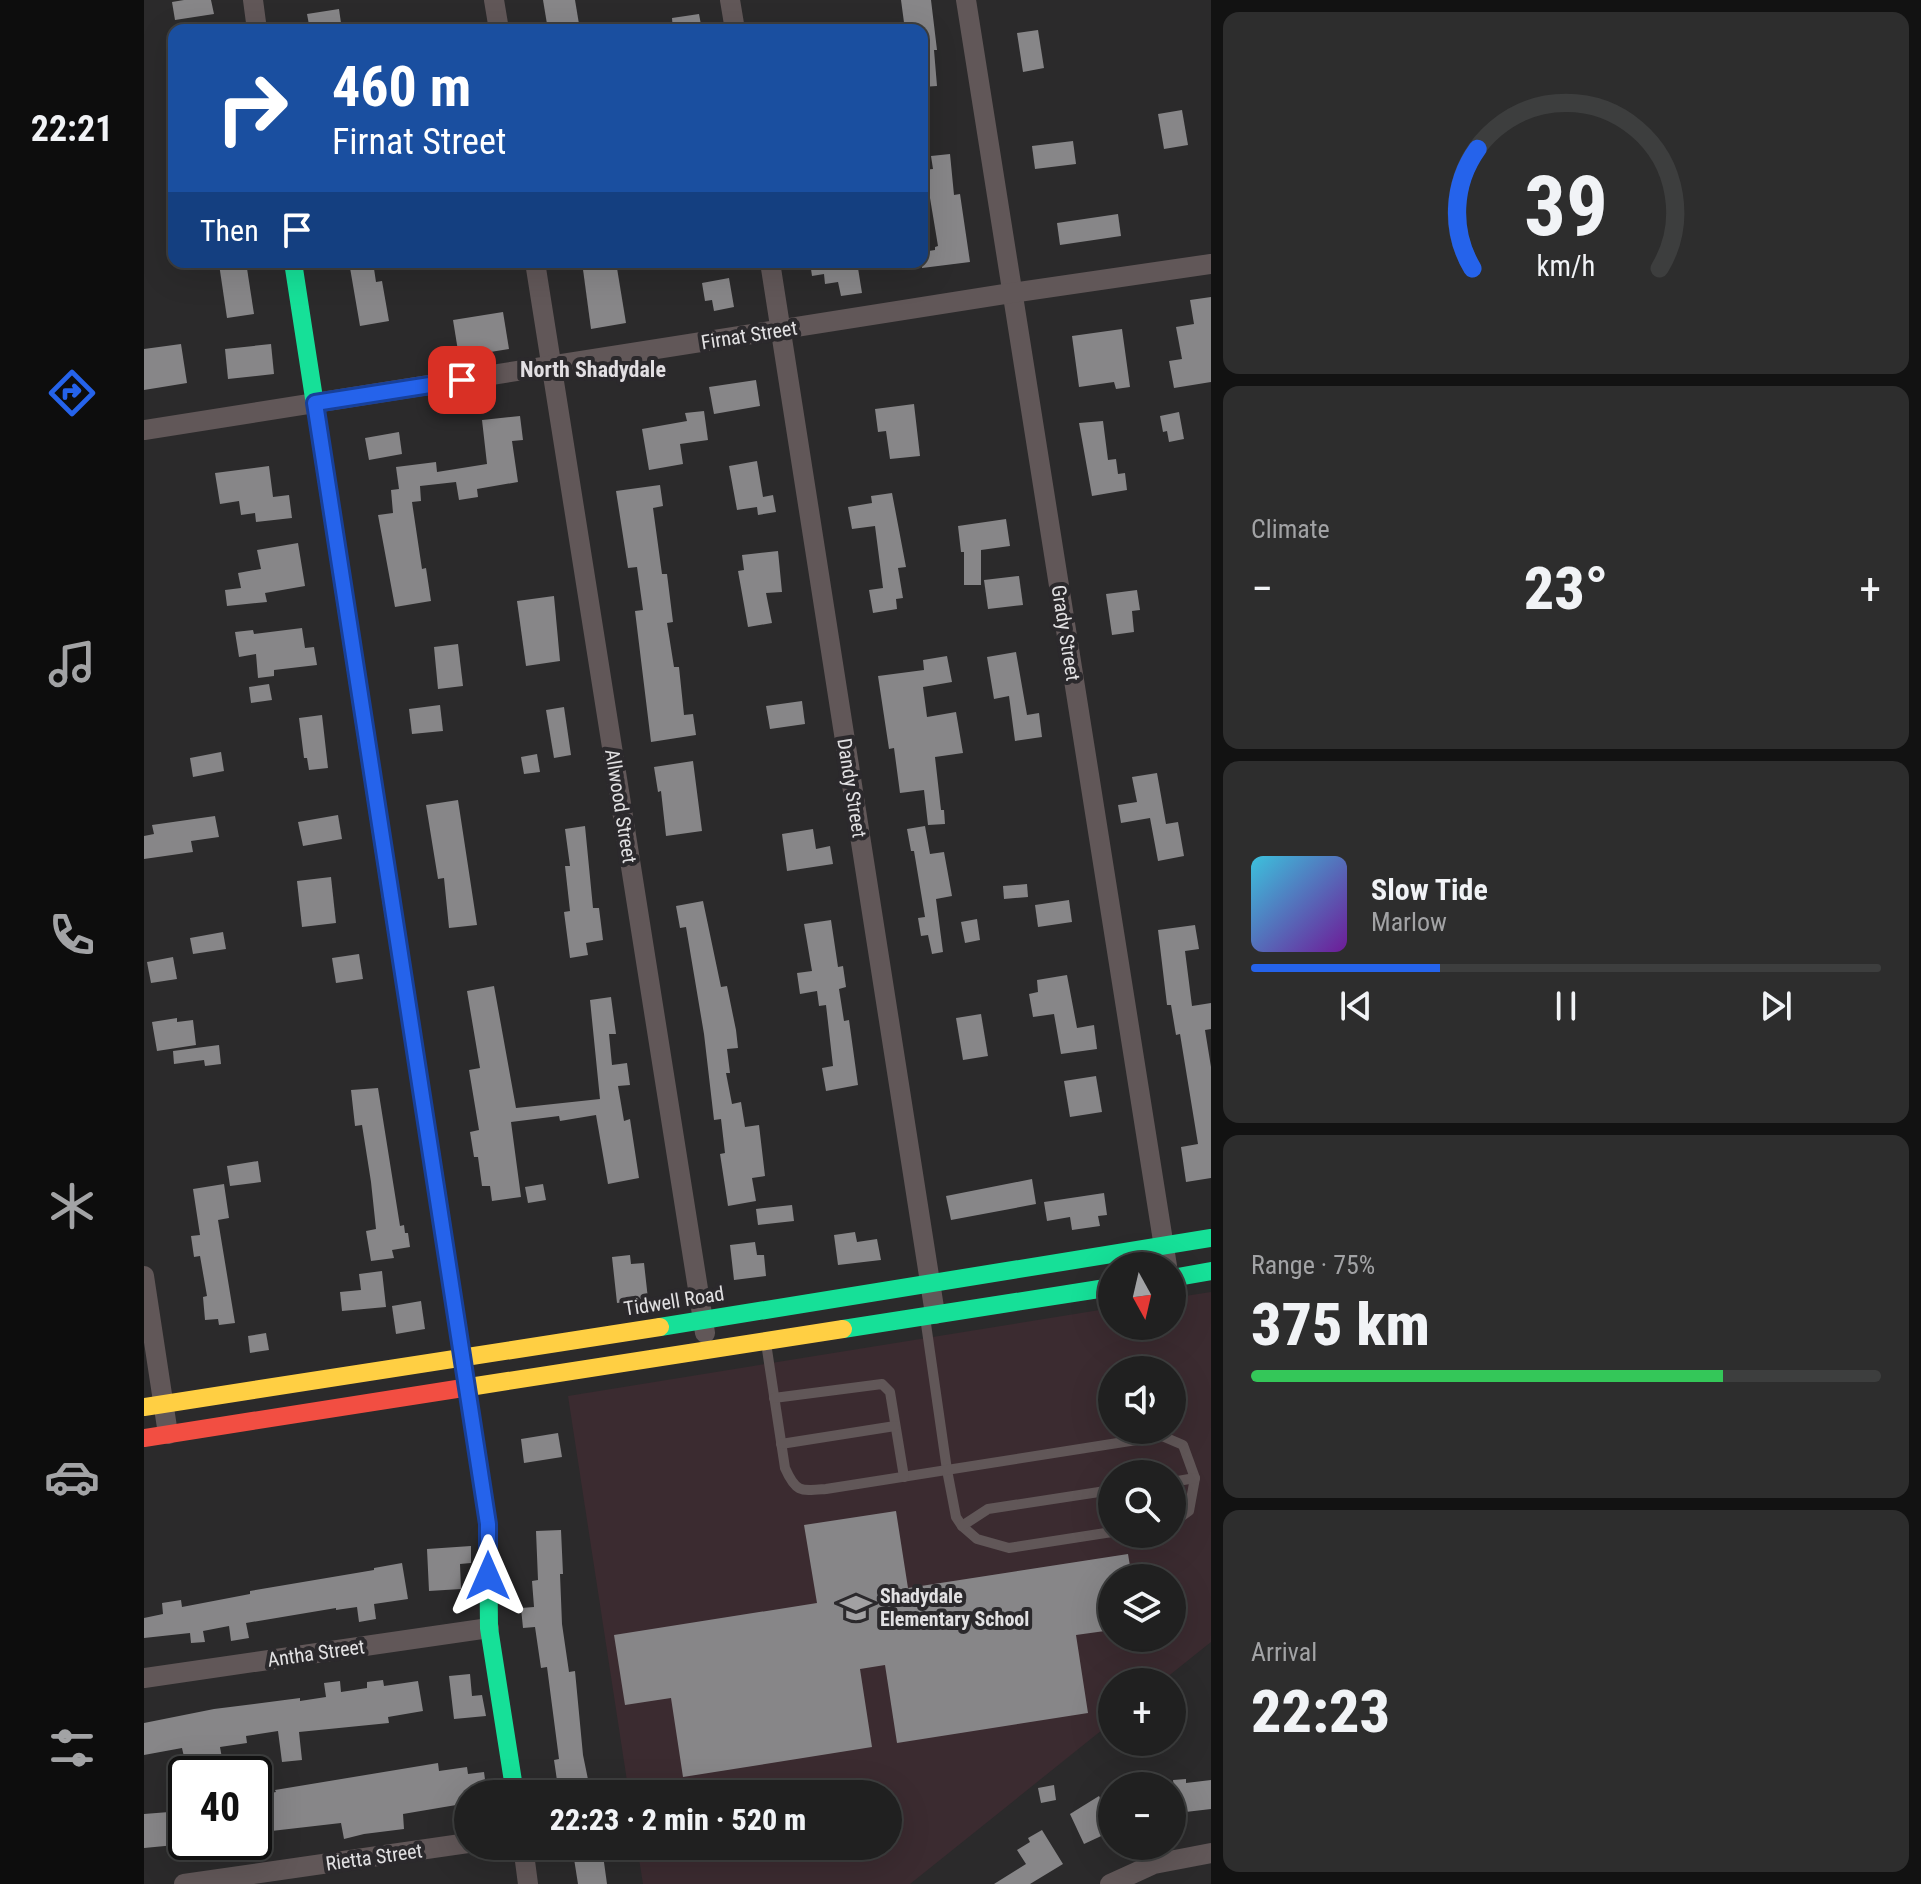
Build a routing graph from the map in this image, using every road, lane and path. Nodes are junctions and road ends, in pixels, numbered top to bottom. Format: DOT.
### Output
graph roads {
  1 [pos="253,0"];
  2 [pos="494,0"];
  3 [pos="730,0"];
  4 [pos="966,0"];
  5 [pos="256,24"];
  6 [pos="498,24"];
  7 [pos="734,24"];
  8 [pos="1211,264"];
  9 [pos="294,268"];
  10 [pos="536,268"];
  11 [pos="771,268"];
  12 [pos="1011,293"];
  13 [pos="781,331"];
  14 [pos="551,366"];
  15 [pos="315,403"];
  16 [pos="144,430"];
  17 [pos="1211,1238"];
  18 [pos="1164,1252"];
  19 [pos="1175,1252"];
  20 [pos="1098,1263"];
  21 [pos="1211,1271"];
  22 [pos="1186,1275"];
  23 [pos="144,1276"];
  24 [pos="929,1282"];
  25 [pos="1098,1289"];
  26 [pos="930,1315"];
  27 [pos="702,1319"];
  28 [pos="148,1330"];
  29 [pos="766,1340"];
  30 [pos="708,1349"];
  31 [pos="461,1359"];
  32 [pos="466,1388"];
  33 [pos="774,1398"];
  34 [pos="154,1406"];
  35 [pos="895,1426"];
  36 [pos="168,1434"];
  37 [pos="144,1438"];
  38 [pos="781,1444"];
  39 [pos="947,1470"];
  40 [pos="904,1477"];
  41 [pos="1195,1478"];
  42 [pos="1186,1480"];
  43 [pos="1098,1492"];
  44 [pos="1186,1513"];
  45 [pos="962,1526"];
  46 [pos="1098,1534"];
  47 [pos="489,1628"];
  48 [pos="144,1678"];
  49 [pos="513,1780"];
  50 [pos="454,1845"];
  51 [pos="1211,1853"];
  52 [pos="525,1860"];
  53 [pos="184,1884"];
  54 [pos="528,1884"];
  55 [pos="1110,1884"];
  1 -- 5 [label="street"];
  2 -- 6 [label="street"];
  3 -- 7 [label="street"];
  4 -- 12 [label="street, Grady Street"];
  8 -- 12 [label="street, Firnat Street"];
  9 -- 15 [label="main road"];
  10 -- 14 [label="street, Allwood Street"];
  11 -- 13 [label="street, Dandy Street"];
  12 -- 13 [label="street, Firnat Street"];
  12 -- 18 [label="street, Grady Street"];
  13 -- 14 [label="street, Firnat Street"];
  13 -- 24 [label="street, Dandy Street"];
  14 -- 15 [label="street, Firnat Street"];
  14 -- 27 [label="street, Allwood Street"];
  15 -- 16 [label="street, Firnat Street"];
  15 -- 31 [label="main road"];
  17 -- 19 [label="main road, Tidwell Road"];
  20 -- 24 [label="main road, Tidwell Road"];
  21 -- 22 [label="main road"];
  23 -- 28 [label="street"];
  24 -- 26 [label="street, Dandy Street"];
  24 -- 27 [label="main road, Tidwell Road"];
  25 -- 26 [label="main road"];
  26 -- 29 [label="main road"];
  26 -- 39 [label="lane"];
  27 -- 30 [label="street, Allwood Street"];
  27 -- 31 [label="main road, Tidwell Road"];
  28 -- 34 [label="street"];
  29 -- 30 [label="main road"];
  29 -- 33 [label="lane"];
  30 -- 32 [label="main road"];
  31 -- 32 [label="main road"];
  31 -- 34 [label="main road, Tidwell Road"];
  32 -- 36 [label="main road"];
  32 -- 47 [label="main road"];
  33 -- 35 [label="lane"];
  33 -- 38 [label="lane"];
  34 -- 36 [label="street"];
  35 -- 38 [label="lane"];
  35 -- 40 [label="lane"];
  36 -- 37 [label="main road"];
  38 -- 40 [label="lane"];
  39 -- 40 [label="lane"];
  39 -- 41 [label="lane"];
  39 -- 45 [label="lane"];
  41 -- 42 [label="lane"];
  41 -- 44 [label="lane"];
  43 -- 45 [label="lane"];
  45 -- 46 [label="lane"];
  47 -- 48 [label="street, Antha Street"];
  47 -- 49 [label="main road"];
  50 -- 53 [label="street, Rietta Street"];
  51 -- 55 [label="street"];
  52 -- 54 [label="street"];
}
